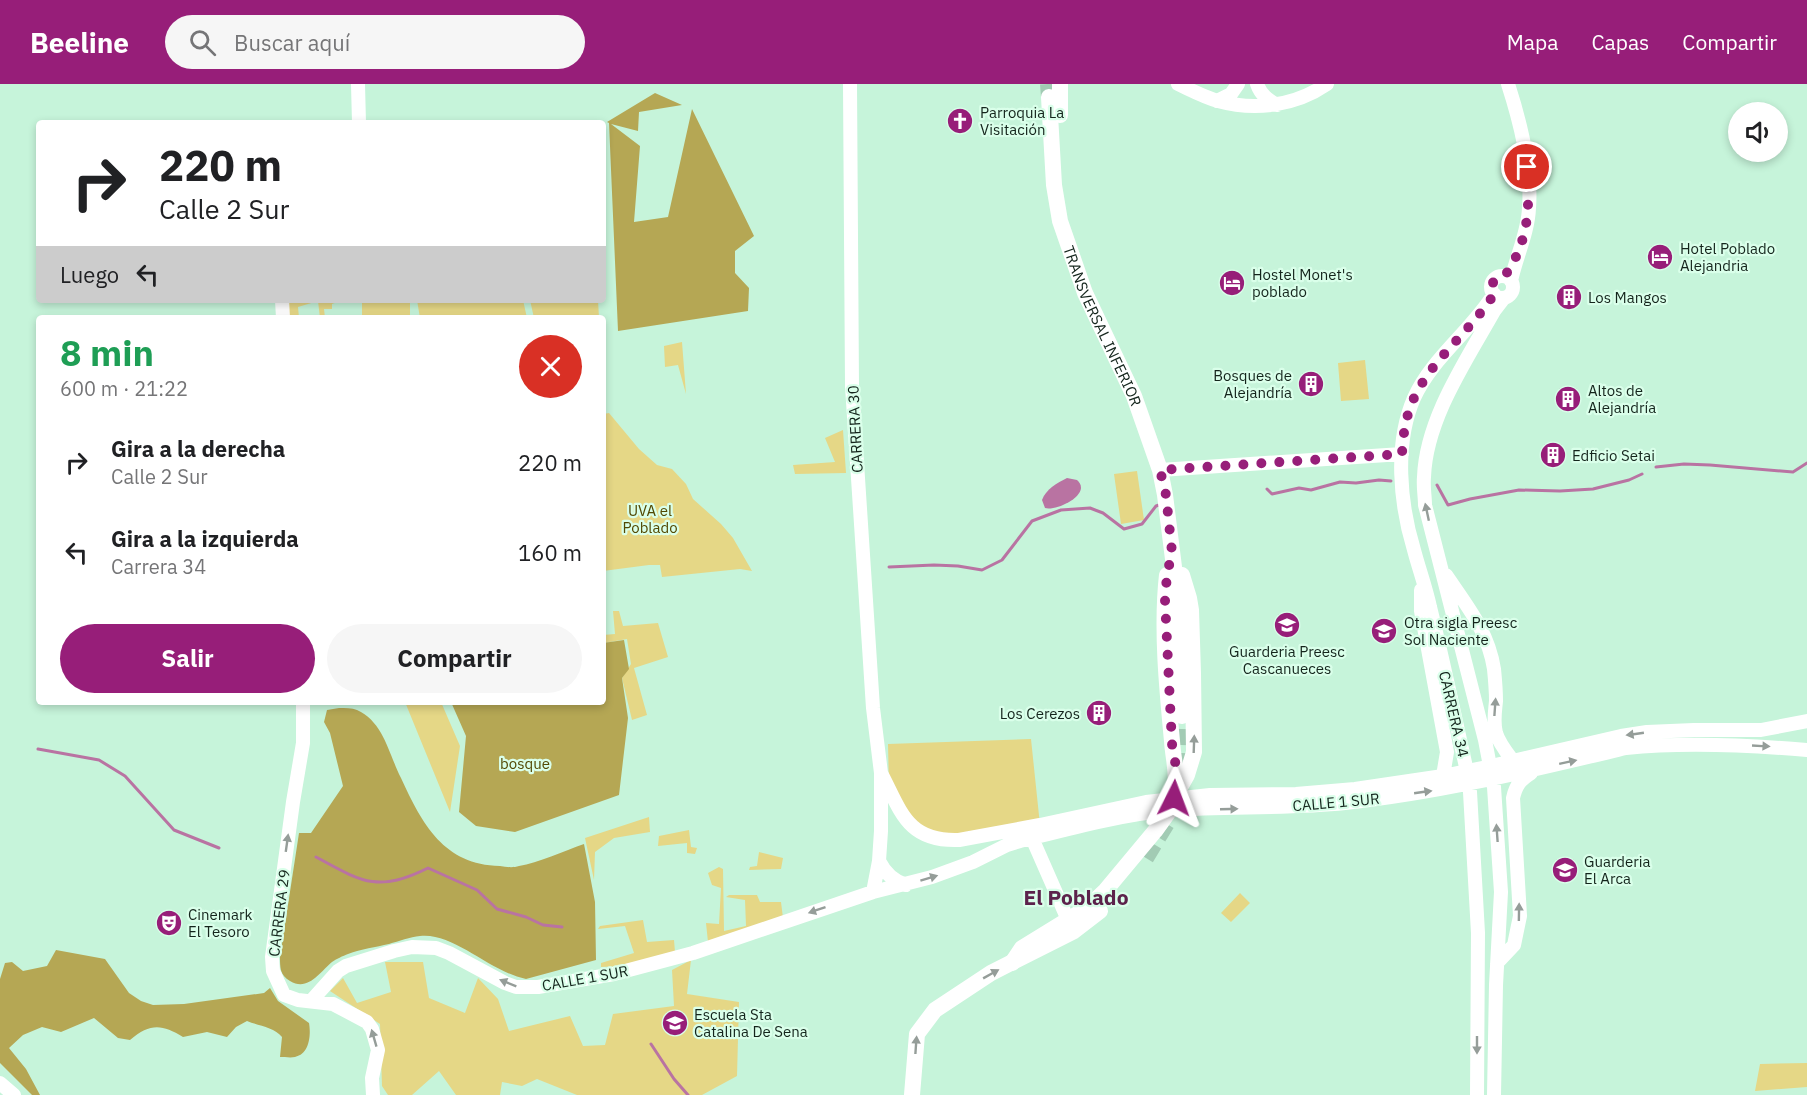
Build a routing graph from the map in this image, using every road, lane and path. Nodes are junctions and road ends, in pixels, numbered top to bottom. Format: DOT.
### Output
graph roads {
  1 [pos="358,84"];
  2 [pos="850,84"];
  3 [pos="1178,84"];
  4 [pos="1238,84"];
  5 [pos="1257,84"];
  6 [pos="1327,84"];
  7 [pos="1508,84"];
  8 [pos="1055,91"];
  9 [pos="1217,101"];
  10 [pos="1277,105"];
  11 [pos="359,120"];
  12 [pos="1499,296"];
  13 [pos="1402,454"];
  14 [pos="1160,470"];
  15 [pos="1172,552"];
  16 [pos="1441,569"];
  17 [pos="1421,573"];
  18 [pos="303,705"];
  19 [pos="1182,716"];
  20 [pos="1807,721"];
  21 [pos="1496,730"];
  22 [pos="1807,750"];
  23 [pos="1447,752"];
  24 [pos="1513,761"];
  25 [pos="1536,770"];
  26 [pos="881,773"];
  27 [pos="1443,776"];
  28 [pos="1172,804"];
  29 [pos="907,823"];
  30 [pos="881,831"];
  31 [pos="1032,838"];
  32 [pos="948,841"];
  33 [pos="1146,858"];
  34 [pos="879,861"];
  35 [pos="956,869"];
  36 [pos="906,885"];
  37 [pos="873,892"];
  38 [pos="1068,920"];
  39 [pos="1012,963"];
  40 [pos="1497,963"];
  41 [pos="312,1000"];
  42 [pos="0,1083"];
  43 [pos="14,1095"];
  44 [pos="373,1095"];
  45 [pos="912,1095"];
  46 [pos="1477,1095"];
  47 [pos="1494,1095"];
  1 -- 11 [label="street"];
  2 -- 26 [label="street, CARRERA 30"];
  3 -- 9 [label="street"];
  4 -- 9 [label="street"];
  5 -- 10 [label="street"];
  6 -- 10 [label="street"];
  7 -- 12 [label="street"];
  8 -- 14 [label="main road, TRANSVERSAL INFERIOR"];
  9 -- 10 [label="street"];
  12 -- 13 [label="street, CARRERA 34"];
  16 -- 12 [label="street, CARRERA 34, one-way"];
  13 -- 14 [label="street"];
  13 -- 17 [label="street, CARRERA 34"];
  14 -- 15 [label="main road, TRANSVERSAL INFERIOR"];
  15 -- 19 [label="main road, TRANSVERSAL INFERIOR"];
  15 -- 28 [label="main road, TRANSVERSAL INFERIOR"];
  28 -- 15 [label="main road, one-way"];
  21 -- 16 [label="street, one-way"];
  40 -- 16 [label="street, CARRERA 34, one-way"];
  17 -- 23 [label="street"];
  17 -- 46 [label="street, CARRERA 34, one-way"];
  41 -- 18 [label="street, CARRERA 29, one-way"];
  20 -- 24 [label="street, CALLE 1 SUR, one-way"];
  21 -- 23 [label="street"];
  21 -- 24 [label="street"];
  25 -- 22 [label="street, CALLE 1 SUR, one-way"];
  23 -- 27 [label="street"];
  24 -- 27 [label="street, CALLE 1 SUR"];
  28 -- 25 [label="street, CALLE 1 SUR, one-way"];
  40 -- 25 [label="street, one-way"];
  26 -- 29 [label="street, CARRERA 30"];
  26 -- 30 [label="street, CARRERA 30"];
  27 -- 28 [label="street, CALLE 1 SUR"];
  28 -- 31 [label="street, CALLE 1 SUR"];
  28 -- 32 [label="street, CALLE 1 SUR"];
  28 -- 38 [label="main road"];
  29 -- 30 [label="street"];
  29 -- 32 [label="street, CALLE 1 SUR"];
  30 -- 34 [label="street"];
  31 -- 35 [label="street, CALLE 1 SUR"];
  31 -- 38 [label="street"];
  32 -- 35 [label="street"];
  33 -- 39 [label="main road"];
  34 -- 36 [label="street"];
  34 -- 37 [label="street"];
  36 -- 35 [label="street, CALLE 1 SUR, one-way"];
  36 -- 37 [label="street, CALLE 1 SUR"];
  37 -- 41 [label="street, CALLE 1 SUR, one-way"];
  38 -- 39 [label="main road"];
  45 -- 39 [label="main road, one-way"];
  40 -- 47 [label="street, CARRERA 34"];
  44 -- 41 [label="street, CARRERA 29, one-way"];
  42 -- 43 [label="street"];
}
